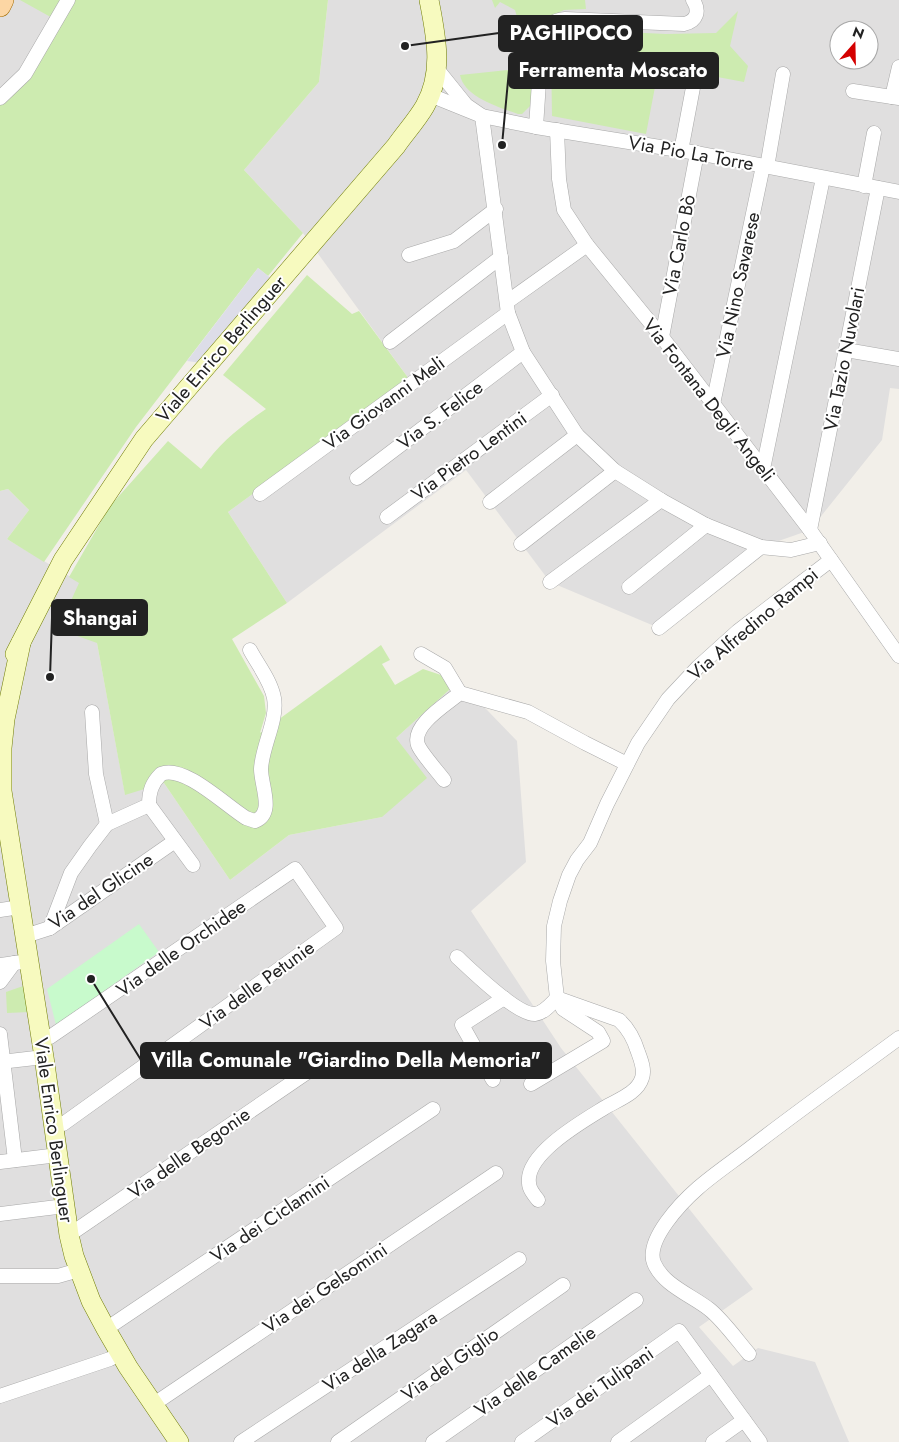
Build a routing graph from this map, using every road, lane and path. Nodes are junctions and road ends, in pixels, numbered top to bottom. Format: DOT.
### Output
graph roads {
  1 [pos="3,0"];
  2 [pos="68,0"];
  3 [pos="429,0"];
  4 [pos="693,0"];
  5 [pos="0,6"];
  6 [pos="899,67"];
  7 [pos="437,68"];
  8 [pos="783,74"];
  9 [pos="695,77"];
  10 [pos="853,91"];
  11 [pos="430,95"];
  12 [pos="0,98"];
  13 [pos="896,98"];
  14 [pos="482,116"];
  15 [pos="536,127"];
  16 [pos="557,130"];
  17 [pos="874,133"];
  18 [pos="682,151"];
  19 [pos="697,154"];
  20 [pos="765,166"];
  21 [pos="823,178"];
  22 [pos="871,187"];
  23 [pos="899,192"];
  24 [pos="496,208"];
  25 [pos="587,245"];
  26 [pos="409,256"];
  27 [pos="501,257"];
  28 [pos="508,307"];
  29 [pos="662,337"];
  30 [pos="390,342"];
  31 [pos="846,350"];
  32 [pos="523,352"];
  33 [pos="898,355"];
  34 [pos="552,396"];
  35 [pos="713,404"];
  36 [pos="577,435"];
  37 [pos="763,469"];
  38 [pos="616,472"];
  39 [pos="357,478"];
  40 [pos="260,494"];
  41 [pos="661,500"];
  42 [pos="490,502"];
  43 [pos="387,517"];
  44 [pos="706,525"];
  45 [pos="810,530"];
  46 [pos="820,543"];
  47 [pos="521,544"];
  48 [pos="761,547"];
  49 [pos="831,560"];
  50 [pos="550,582"];
  51 [pos="629,587"];
  52 [pos="659,628"];
  53 [pos="250,650"];
  54 [pos="421,654"];
  55 [pos="899,656"];
  56 [pos="3,689"];
  57 [pos="460,693"];
  58 [pos="92,712"];
  59 [pos="1,744"];
  60 [pos="627,764"];
  61 [pos="444,780"];
  62 [pos="1,789"];
  63 [pos="149,805"];
  64 [pos="107,824"];
  65 [pos="175,840"];
  66 [pos="193,865"];
  67 [pos="20,907"];
  68 [pos="0,910"];
  69 [pos="50,928"];
  70 [pos="336,928"];
  71 [pos="25,936"];
  72 [pos="457,957"];
  73 [pos="22,962"];
  74 [pos="0,965"];
  75 [pos="0,982"];
  76 [pos="504,998"];
  77 [pos="557,998"];
  78 [pos="0,1034"];
  79 [pos="899,1038"];
  80 [pos="42,1048"];
  81 [pos="2,1062"];
  82 [pos="309,1071"];
  83 [pos="493,1080"];
  84 [pos="531,1084"];
  85 [pos="433,1110"];
  86 [pos="54,1126"];
  87 [pos="58,1155"];
  88 [pos="15,1160"];
  89 [pos="0,1162"];
  90 [pos="496,1173"];
  91 [pos="538,1200"];
  92 [pos="65,1206"];
  93 [pos="0,1214"];
  94 [pos="69,1235"];
  95 [pos="519,1259"];
  96 [pos="79,1270"];
  97 [pos="0,1276"];
  98 [pos="563,1286"];
  99 [pos="636,1300"];
  100 [pos="106,1329"];
  101 [pos="120,1353"];
  102 [pos="749,1354"];
  103 [pos="711,1375"];
  104 [pos="0,1396"];
  105 [pos="154,1404"];
  106 [pos="744,1420"];
  107 [pos="180,1442"];
  108 [pos="241,1442"];
  109 [pos="338,1442"];
  110 [pos="433,1442"];
  111 [pos="522,1442"];
  112 [pos="618,1442"];
  113 [pos="713,1442"];
  114 [pos="760,1442"];
  1 -- 5 [label="main road"];
  2 -- 12 [label="street"];
  3 -- 7 [label="main road, Viale Enrico Berlinguer"];
  4 -- 15 [label="street"];
  6 -- 13 [label="street"];
  7 -- 11 [label="main road, Viale Enrico Berlinguer"];
  7 -- 14 [label="street"];
  8 -- 20 [label="street, Via Nino Savarese"];
  9 -- 18 [label="street"];
  10 -- 13 [label="street"];
  11 -- 14 [label="street, Via Pio La Torre"];
  11 -- 56 [label="main road, Viale Enrico Berlinguer"];
  14 -- 15 [label="street, Via Pio La Torre"];
  14 -- 24 [label="street"];
  15 -- 16 [label="street, Via Pio La Torre"];
  16 -- 18 [label="street, Via Pio La Torre"];
  16 -- 25 [label="street, Via Fontana Degli Angeli"];
  17 -- 22 [label="street, Via Tazio Nuvolari"];
  18 -- 19 [label="street, Via Pio La Torre"];
  19 -- 20 [label="street, Via Pio La Torre"];
  19 -- 29 [label="street, Via Carlo Bò"];
  20 -- 21 [label="street, Via Pio La Torre"];
  20 -- 35 [label="street, Via Nino Savarese"];
  21 -- 22 [label="street, Via Pio La Torre"];
  21 -- 37 [label="street"];
  22 -- 23 [label="street, Via Pio La Torre"];
  22 -- 31 [label="street, Via Tazio Nuvolari"];
  24 -- 26 [label="street"];
  24 -- 27 [label="street"];
  25 -- 28 [label="street, Via Giovanni Meli"];
  25 -- 29 [label="street, Via Fontana Degli Angeli"];
  27 -- 28 [label="street"];
  27 -- 30 [label="street"];
  28 -- 32 [label="street"];
  28 -- 40 [label="street, Via Giovanni Meli"];
  29 -- 35 [label="street, Via Fontana Degli Angeli"];
  31 -- 33 [label="street"];
  31 -- 45 [label="street, Via Tazio Nuvolari"];
  32 -- 34 [label="street"];
  32 -- 39 [label="street, Via S. Felice"];
  34 -- 36 [label="street"];
  34 -- 43 [label="street, Via Pietro Lentini"];
  35 -- 37 [label="street, Via Fontana Degli Angeli"];
  36 -- 38 [label="street"];
  36 -- 42 [label="street"];
  37 -- 45 [label="street, Via Fontana Degli Angeli"];
  38 -- 41 [label="street"];
  38 -- 47 [label="street"];
  41 -- 44 [label="street"];
  41 -- 50 [label="street"];
  44 -- 48 [label="street"];
  44 -- 51 [label="street"];
  45 -- 46 [label="street, Via Fontana Degli Angeli"];
  46 -- 48 [label="street"];
  46 -- 49 [label="street, Via Fontana Degli Angeli"];
  48 -- 52 [label="street"];
  49 -- 55 [label="street, Via Fontana Degli Angeli"];
  49 -- 60 [label="street, Via Alfredino Rampi"];
  53 -- 63 [label="street"];
  54 -- 57 [label="street"];
  56 -- 59 [label="main road, Viale Enrico Berlinguer"];
  57 -- 60 [label="street"];
  57 -- 61 [label="street"];
  58 -- 64 [label="street"];
  59 -- 62 [label="main road, Viale Enrico Berlinguer"];
  60 -- 77 [label="street, Via Alfredino Rampi"];
  62 -- 67 [label="main road, Viale Enrico Berlinguer"];
  63 -- 64 [label="street"];
  63 -- 65 [label="street"];
  64 -- 69 [label="street"];
  65 -- 66 [label="street"];
  65 -- 69 [label="street, Via del Glicine"];
  67 -- 68 [label="street"];
  67 -- 71 [label="main road, Viale Enrico Berlinguer"];
  69 -- 71 [label="street, Via del Glicine"];
  70 -- 80 [label="street, Via delle Orchidee"];
  70 -- 86 [label="street, Via delle Petunie"];
  71 -- 73 [label="main road, Viale Enrico Berlinguer"];
  72 -- 76 [label="street"];
  73 -- 74 [label="street"];
  73 -- 75 [label="street"];
  73 -- 80 [label="main road, Viale Enrico Berlinguer"];
  76 -- 77 [label="street"];
  76 -- 83 [label="street"];
  77 -- 84 [label="street"];
  77 -- 91 [label="street"];
  78 -- 81 [label="street"];
  79 -- 102 [label="street"];
  80 -- 81 [label="street, Via delle Orchidee"];
  80 -- 86 [label="main road, Viale Enrico Berlinguer"];
  81 -- 88 [label="street"];
  82 -- 94 [label="street, Via delle Begonie"];
  85 -- 100 [label="street, Via dei Ciclamini"];
  86 -- 87 [label="main road, Viale Enrico Berlinguer"];
  87 -- 88 [label="street"];
  87 -- 92 [label="main road, Viale Enrico Berlinguer"];
  88 -- 89 [label="street"];
  90 -- 105 [label="street, Via dei Gelsomini"];
  92 -- 93 [label="street"];
  92 -- 94 [label="main road, Viale Enrico Berlinguer"];
  94 -- 96 [label="main road, Viale Enrico Berlinguer"];
  95 -- 108 [label="street, Via della Zagara"];
  96 -- 97 [label="street"];
  96 -- 100 [label="main road, Viale Enrico Berlinguer"];
  98 -- 109 [label="street, Via del Giglio"];
  99 -- 110 [label="street, Via delle Camelie"];
  100 -- 101 [label="main road, Viale Enrico Berlinguer"];
  101 -- 104 [label="street"];
  101 -- 105 [label="main road, Viale Enrico Berlinguer"];
  103 -- 106 [label="street"];
  103 -- 111 [label="street, Via dei Tulipani"];
  103 -- 112 [label="street"];
  105 -- 107 [label="main road, Viale Enrico Berlinguer"];
  106 -- 113 [label="street"];
  106 -- 114 [label="street"];
}
